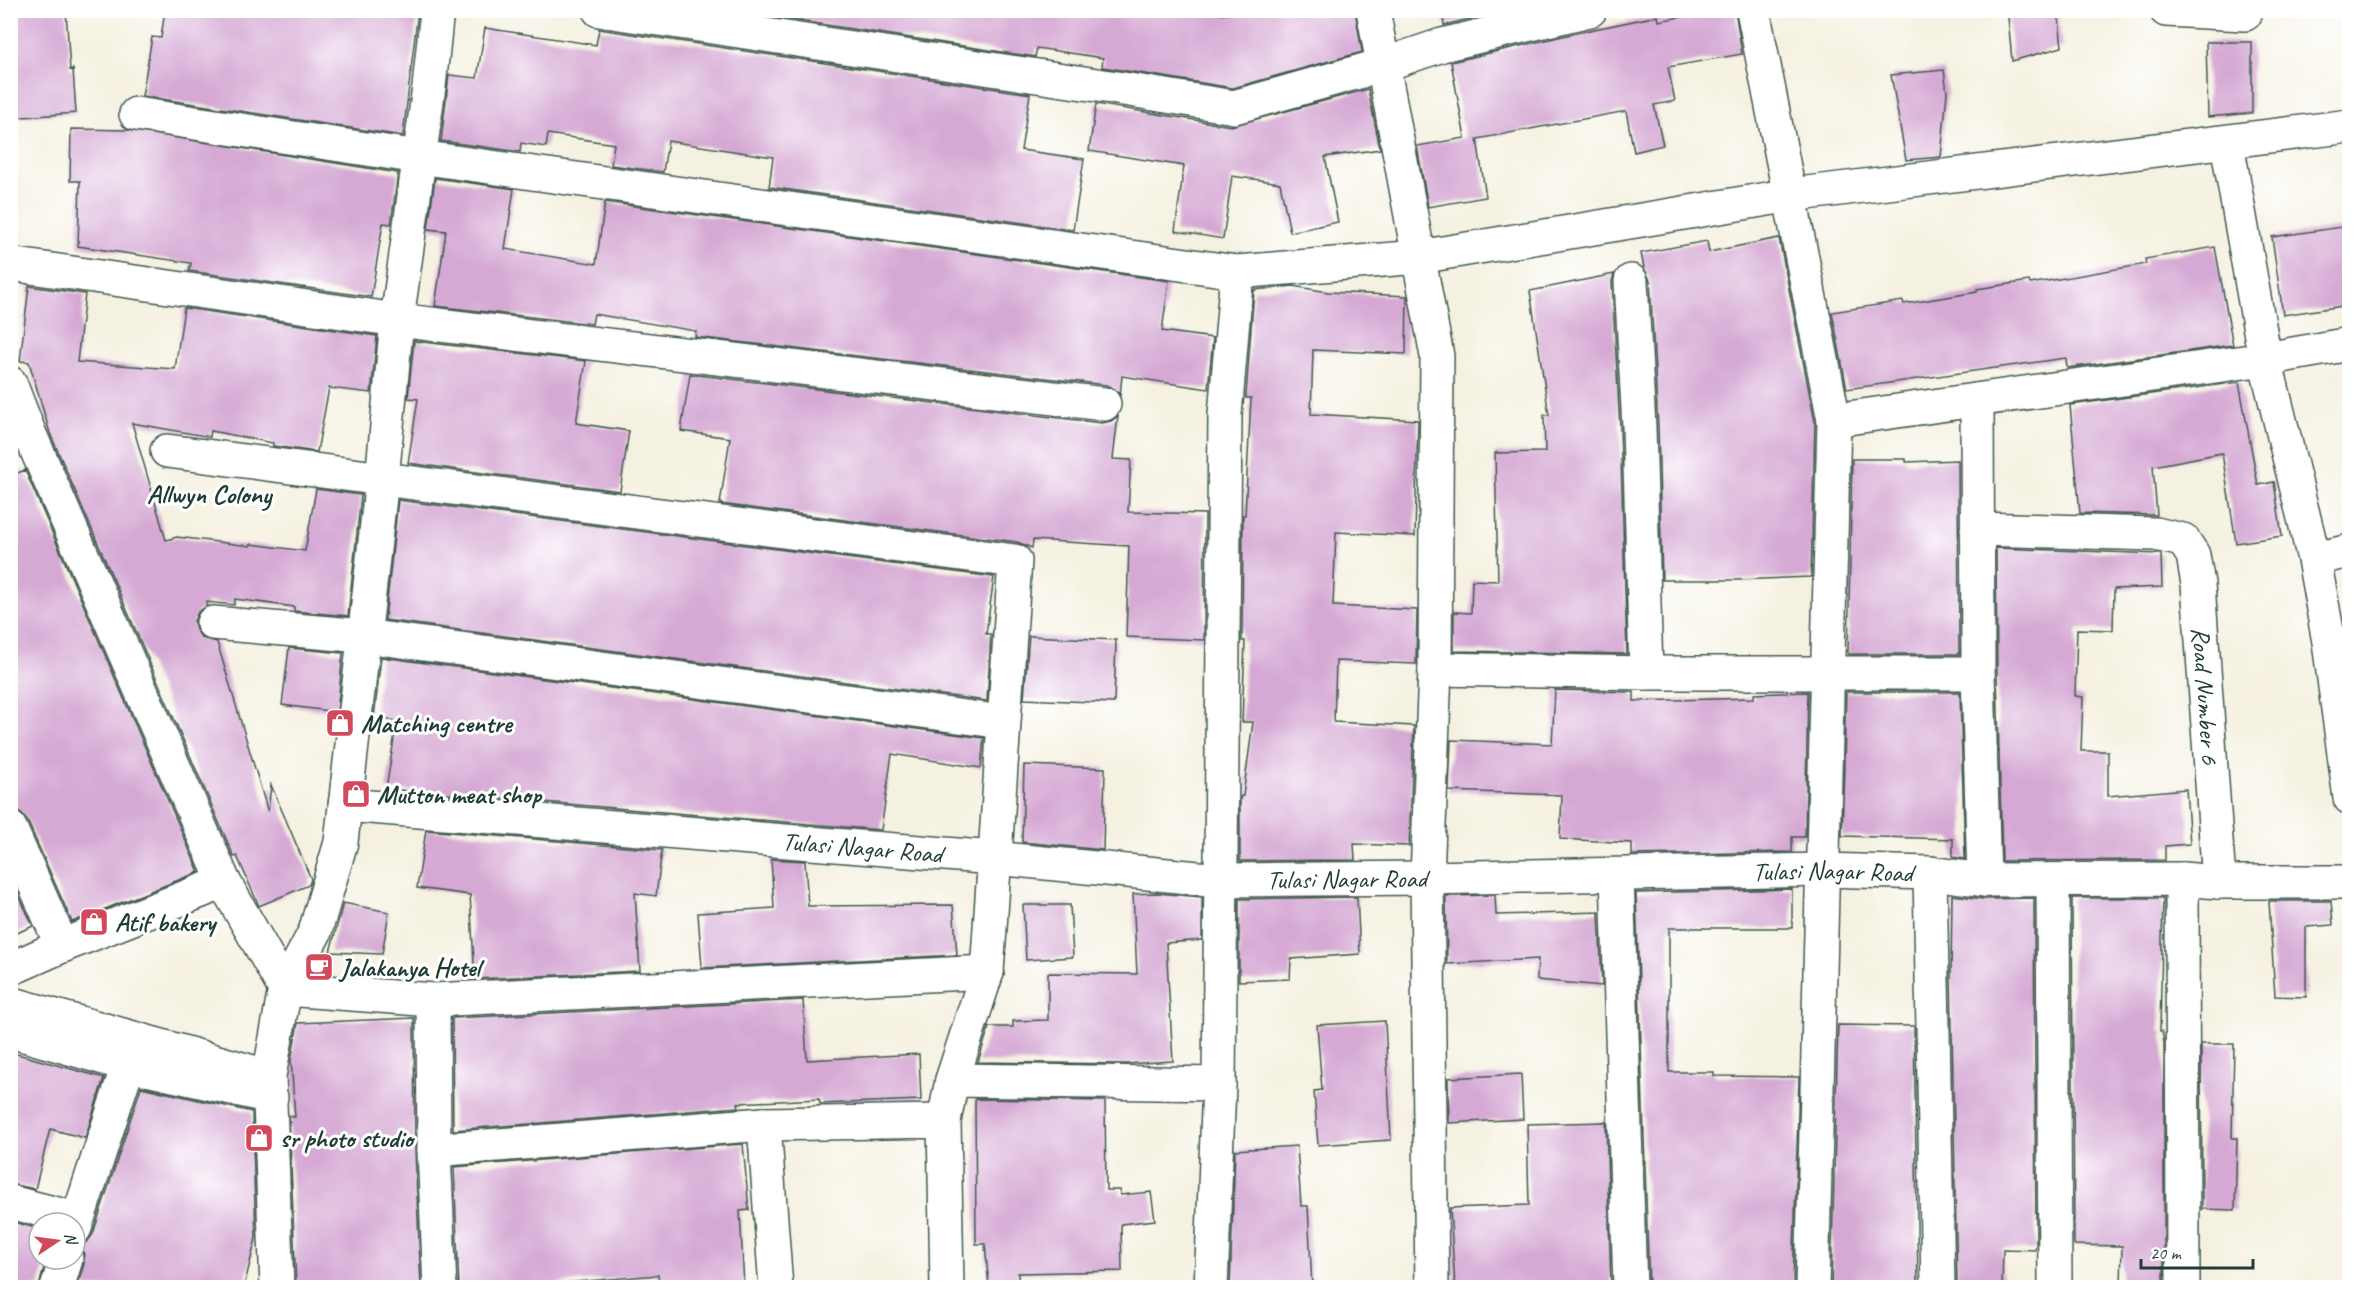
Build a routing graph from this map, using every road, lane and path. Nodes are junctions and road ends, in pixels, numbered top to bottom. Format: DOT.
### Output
graph roads {
  1 [pos="436,10"];
  2 [pos="599,10"];
  3 [pos="1373,10"];
  4 [pos="1590,10"];
  5 [pos="1753,10"];
  6 [pos="2166,10"];
  7 [pos="2245,14"];
  8 [pos="1383,64"];
  9 [pos="136,114"];
  10 [pos="2349,126"];
  11 [pos="2227,143"];
  12 [pos="419,157"];
  13 [pos="1791,195"];
  14 [pos="1419,257"];
  15 [pos="10,264"];
  16 [pos="1237,272"];
  17 [pos="1631,282"];
  18 [pos="397,320"];
  19 [pos="2349,344"];
  20 [pos="2265,359"];
  21 [pos="10,383"];
  22 [pos="1977,400"];
  23 [pos="1104,404"];
  24 [pos="1834,420"];
  25 [pos="20,433"];
  26 [pos="167,451"];
  27 [pos="382,479"];
  28 [pos="1977,529"];
  29 [pos="2349,551"];
  30 [pos="2314,559"];
  31 [pos="213,623"];
  32 [pos="364,636"];
  33 [pos="1435,669"];
  34 [pos="1978,672"];
  35 [pos="1646,673"];
  36 [pos="1828,673"];
  37 [pos="1003,722"];
  38 [pos="2346,744"];
  39 [pos="2349,798"];
  40 [pos="345,805"];
  41 [pos="10,828"];
  42 [pos="994,858"];
  43 [pos="1823,870"];
  44 [pos="1930,873"];
  45 [pos="1617,875"];
  46 [pos="1427,878"];
  47 [pos="2182,879"];
  48 [pos="1219,880"];
  49 [pos="1984,880"];
  50 [pos="2053,880"];
  51 [pos="224,882"];
  52 [pos="2219,882"];
  53 [pos="2349,882"];
  54 [pos="62,946"];
  55 [pos="10,969"];
  56 [pos="987,972"];
  57 [pos="285,989"];
  58 [pos="433,1000"];
  59 [pos="10,1003"];
  60 [pos="10,1031"];
  61 [pos="128,1065"];
  62 [pos="952,1080"];
  63 [pos="1219,1084"];
  64 [pos="270,1086"];
  65 [pos="944,1121"];
  66 [pos="764,1124"];
  67 [pos="434,1150"];
  68 [pos="10,1202"];
  69 [pos="37,1211"];
  70 [pos="80,1211"];
  71 [pos="62,1271"];
  72 [pos="57,1287"];
  73 [pos="277,1287"];
  74 [pos="440,1287"];
  75 [pos="776,1287"];
  76 [pos="947,1287"];
  77 [pos="1211,1287"];
  78 [pos="1432,1287"];
  79 [pos="1630,1287"];
  80 [pos="1812,1287"];
  81 [pos="1938,1287"];
  82 [pos="2055,1287"];
  83 [pos="2183,1287"];
  1 -- 12 [label="street"];
  2 -- 8 [label="street"];
  3 -- 8 [label="street"];
  4 -- 8 [label="street"];
  5 -- 13 [label="street"];
  6 -- 7 [label="street"];
  8 -- 14 [label="street"];
  9 -- 12 [label="street"];
  10 -- 11 [label="street"];
  11 -- 13 [label="street"];
  11 -- 20 [label="street"];
  12 -- 16 [label="street"];
  12 -- 18 [label="street"];
  13 -- 14 [label="street"];
  13 -- 24 [label="street"];
  14 -- 16 [label="street"];
  14 -- 33 [label="street"];
  15 -- 18 [label="street"];
  16 -- 48 [label="street"];
  17 -- 35 [label="street"];
  18 -- 23 [label="street"];
  18 -- 27 [label="street"];
  19 -- 20 [label="street"];
  20 -- 22 [label="street"];
  20 -- 30 [label="street"];
  21 -- 25 [label="street"];
  22 -- 24 [label="street"];
  22 -- 28 [label="street"];
  24 -- 36 [label="street"];
  25 -- 51 [label="street"];
  26 -- 27 [label="street"];
  27 -- 32 [label="street"];
  27 -- 37 [label="street"];
  28 -- 34 [label="street"];
  28 -- 52 [label="street, Road Number 6"];
  29 -- 30 [label="street"];
  30 -- 38 [label="street"];
  31 -- 32 [label="street"];
  32 -- 37 [label="street"];
  32 -- 40 [label="street"];
  33 -- 35 [label="street"];
  33 -- 46 [label="street"];
  34 -- 36 [label="street"];
  34 -- 49 [label="street"];
  35 -- 36 [label="street"];
  36 -- 43 [label="street"];
  37 -- 42 [label="street"];
  38 -- 39 [label="street"];
  40 -- 42 [label="street, Tulasi Nagar Road"];
  40 -- 57 [label="street"];
  41 -- 54 [label="street"];
  42 -- 48 [label="street, Tulasi Nagar Road"];
  42 -- 56 [label="street"];
  43 -- 44 [label="street, Tulasi Nagar Road"];
  43 -- 45 [label="street, Tulasi Nagar Road"];
  43 -- 80 [label="street"];
  44 -- 49 [label="street, Tulasi Nagar Road"];
  44 -- 81 [label="street"];
  45 -- 46 [label="street, Tulasi Nagar Road"];
  45 -- 79 [label="street"];
  46 -- 48 [label="street, Tulasi Nagar Road"];
  46 -- 78 [label="street"];
  47 -- 50 [label="street, Tulasi Nagar Road"];
  47 -- 52 [label="street, Tulasi Nagar Road"];
  47 -- 83 [label="street"];
  48 -- 63 [label="street"];
  49 -- 50 [label="street, Tulasi Nagar Road"];
  50 -- 82 [label="street"];
  51 -- 54 [label="street"];
  51 -- 57 [label="street"];
  52 -- 53 [label="street, Tulasi Nagar Road"];
  54 -- 55 [label="street"];
  56 -- 58 [label="street"];
  56 -- 62 [label="street"];
  57 -- 58 [label="street"];
  57 -- 64 [label="street"];
  58 -- 67 [label="street"];
  59 -- 64 [label="street"];
  60 -- 61 [label="street"];
  61 -- 64 [label="street"];
  61 -- 70 [label="street"];
  62 -- 63 [label="street"];
  62 -- 65 [label="street"];
  63 -- 77 [label="street"];
  64 -- 73 [label="street"];
  65 -- 66 [label="street"];
  65 -- 76 [label="street"];
  66 -- 67 [label="street"];
  66 -- 75 [label="street"];
  67 -- 74 [label="street"];
  68 -- 69 [label="street"];
  71 -- 72 [label="street"];
}
